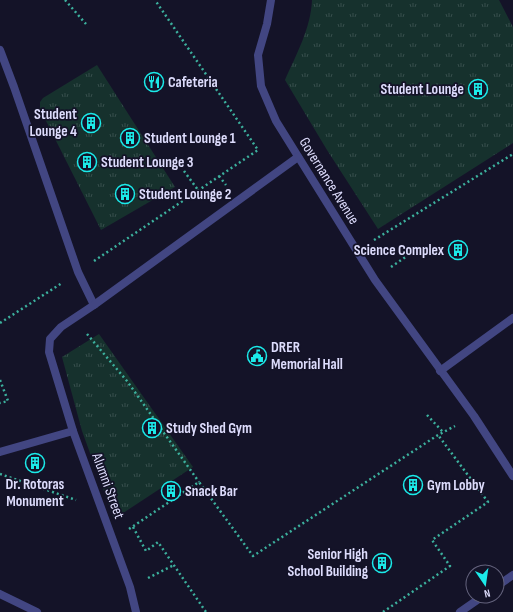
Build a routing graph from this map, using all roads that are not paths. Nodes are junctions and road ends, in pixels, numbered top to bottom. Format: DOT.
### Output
graph roads {
  1 [pos="271,0"];
  2 [pos="0,50"];
  3 [pos="298,157"];
  4 [pos="94,306"];
  5 [pos="513,318"];
  6 [pos="440,371"];
  7 [pos="73,431"];
  8 [pos="0,452"];
  9 [pos="513,476"];
  10 [pos="0,594"];
  11 [pos="472,604"];
  12 [pos="37,612"];
  13 [pos="136,612"];
  14 [pos="460,612"];
  1 -- 3 [label="lane, Governance Avenue"];
  2 -- 4 [label="lane"];
  3 -- 4 [label="lane, Alumni Street"];
  3 -- 6 [label="lane, Governance Avenue"];
  4 -- 7 [label="lane, Alumni Street"];
  5 -- 6 [label="lane"];
  6 -- 9 [label="lane, Governance Avenue"];
  7 -- 8 [label="lane"];
  7 -- 13 [label="lane, Alumni Street"];
  10 -- 12 [label="lane"];
  11 -- 14 [label="lane"];
}
